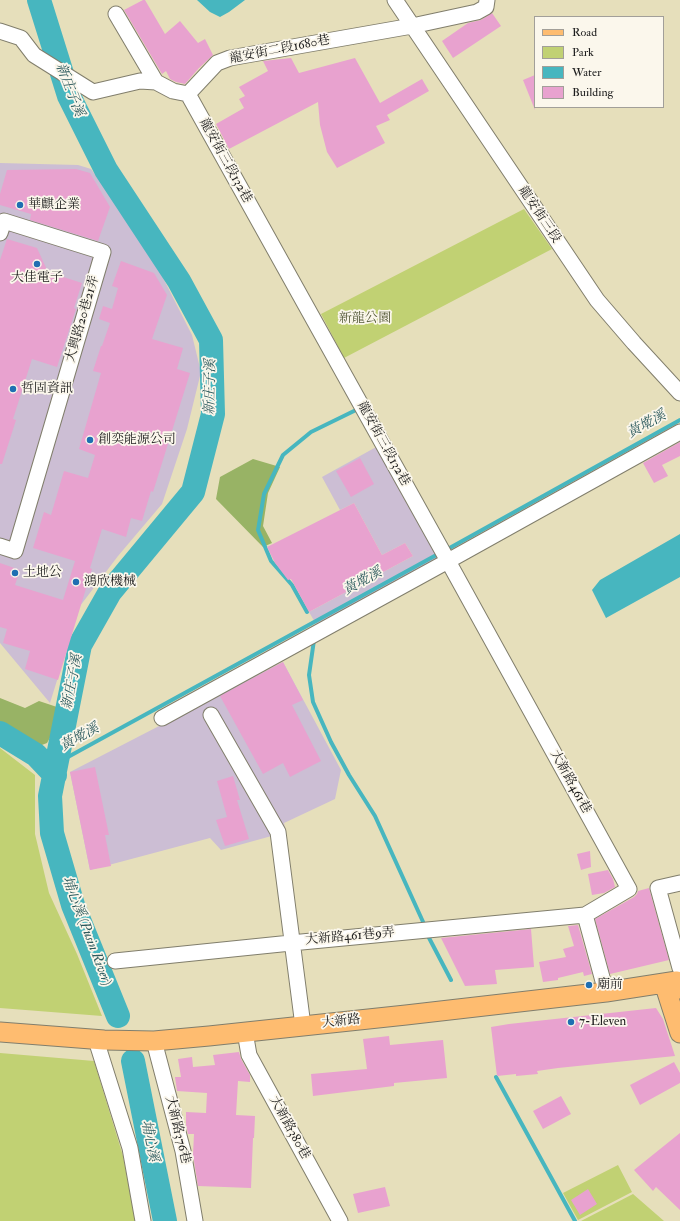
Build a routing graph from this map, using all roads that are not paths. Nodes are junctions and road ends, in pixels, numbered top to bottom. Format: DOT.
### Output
graph roads {
  1 [pos="395,0"];
  2 [pos="487,0"];
  3 [pos="116,14"];
  4 [pos="412,26"];
  5 [pos="0,31"];
  6 [pos="156,82"];
  7 [pos="188,94"];
  8 [pos="0,233"];
  9 [pos="680,393"];
  10 [pos="680,432"];
  11 [pos="0,546"];
  12 [pos="448,561"];
  13 [pos="211,715"];
  14 [pos="162,718"];
  15 [pos="680,884"];
  16 [pos="585,915"];
  17 [pos="291,943"];
  18 [pos="115,961"];
  19 [pos="676,980"];
  20 [pos="606,992"];
  21 [pos="303,1026"];
  22 [pos="0,1032"];
  23 [pos="245,1032"];
  24 [pos="680,1033"];
  25 [pos="100,1040"];
  26 [pos="151,1040"];
  27 [pos="143,1221"];
  28 [pos="194,1221"];
  29 [pos="340,1221"];
  1 -- 4 [label="street, 龍安街三段"];
  2 -- 4 [label="street, 龍安街二段1680巷"];
  3 -- 6 [label="street"];
  4 -- 7 [label="street, 龍安街二段1680巷"];
  4 -- 9 [label="street, 龍安街三段"];
  5 -- 6 [label="street"];
  6 -- 7 [label="street"];
  7 -- 12 [label="street, 龍安街三段132巷"];
  8 -- 11 [label="street, 大興路20巷21弄"];
  10 -- 12 [label="street"];
  12 -- 14 [label="street"];
  12 -- 16 [label="street, 大新路461巷"];
  13 -- 17 [label="street"];
  15 -- 19 [label="street"];
  16 -- 17 [label="street, 大新路461巷9弄"];
  16 -- 20 [label="street"];
  17 -- 18 [label="street, 大新路461巷9弄"];
  17 -- 21 [label="street"];
  19 -- 20 [label="main road, 大新路"];
  19 -- 24 [label="main road"];
  20 -- 21 [label="main road, 大新路"];
  21 -- 23 [label="main road, 大新路"];
  22 -- 25 [label="main road, 大新路"];
  23 -- 26 [label="main road, 大新路"];
  23 -- 29 [label="street, 大新路380巷"];
  25 -- 26 [label="main road, 大新路"];
  25 -- 27 [label="street"];
  26 -- 28 [label="street, 大新路376巷"];
}
